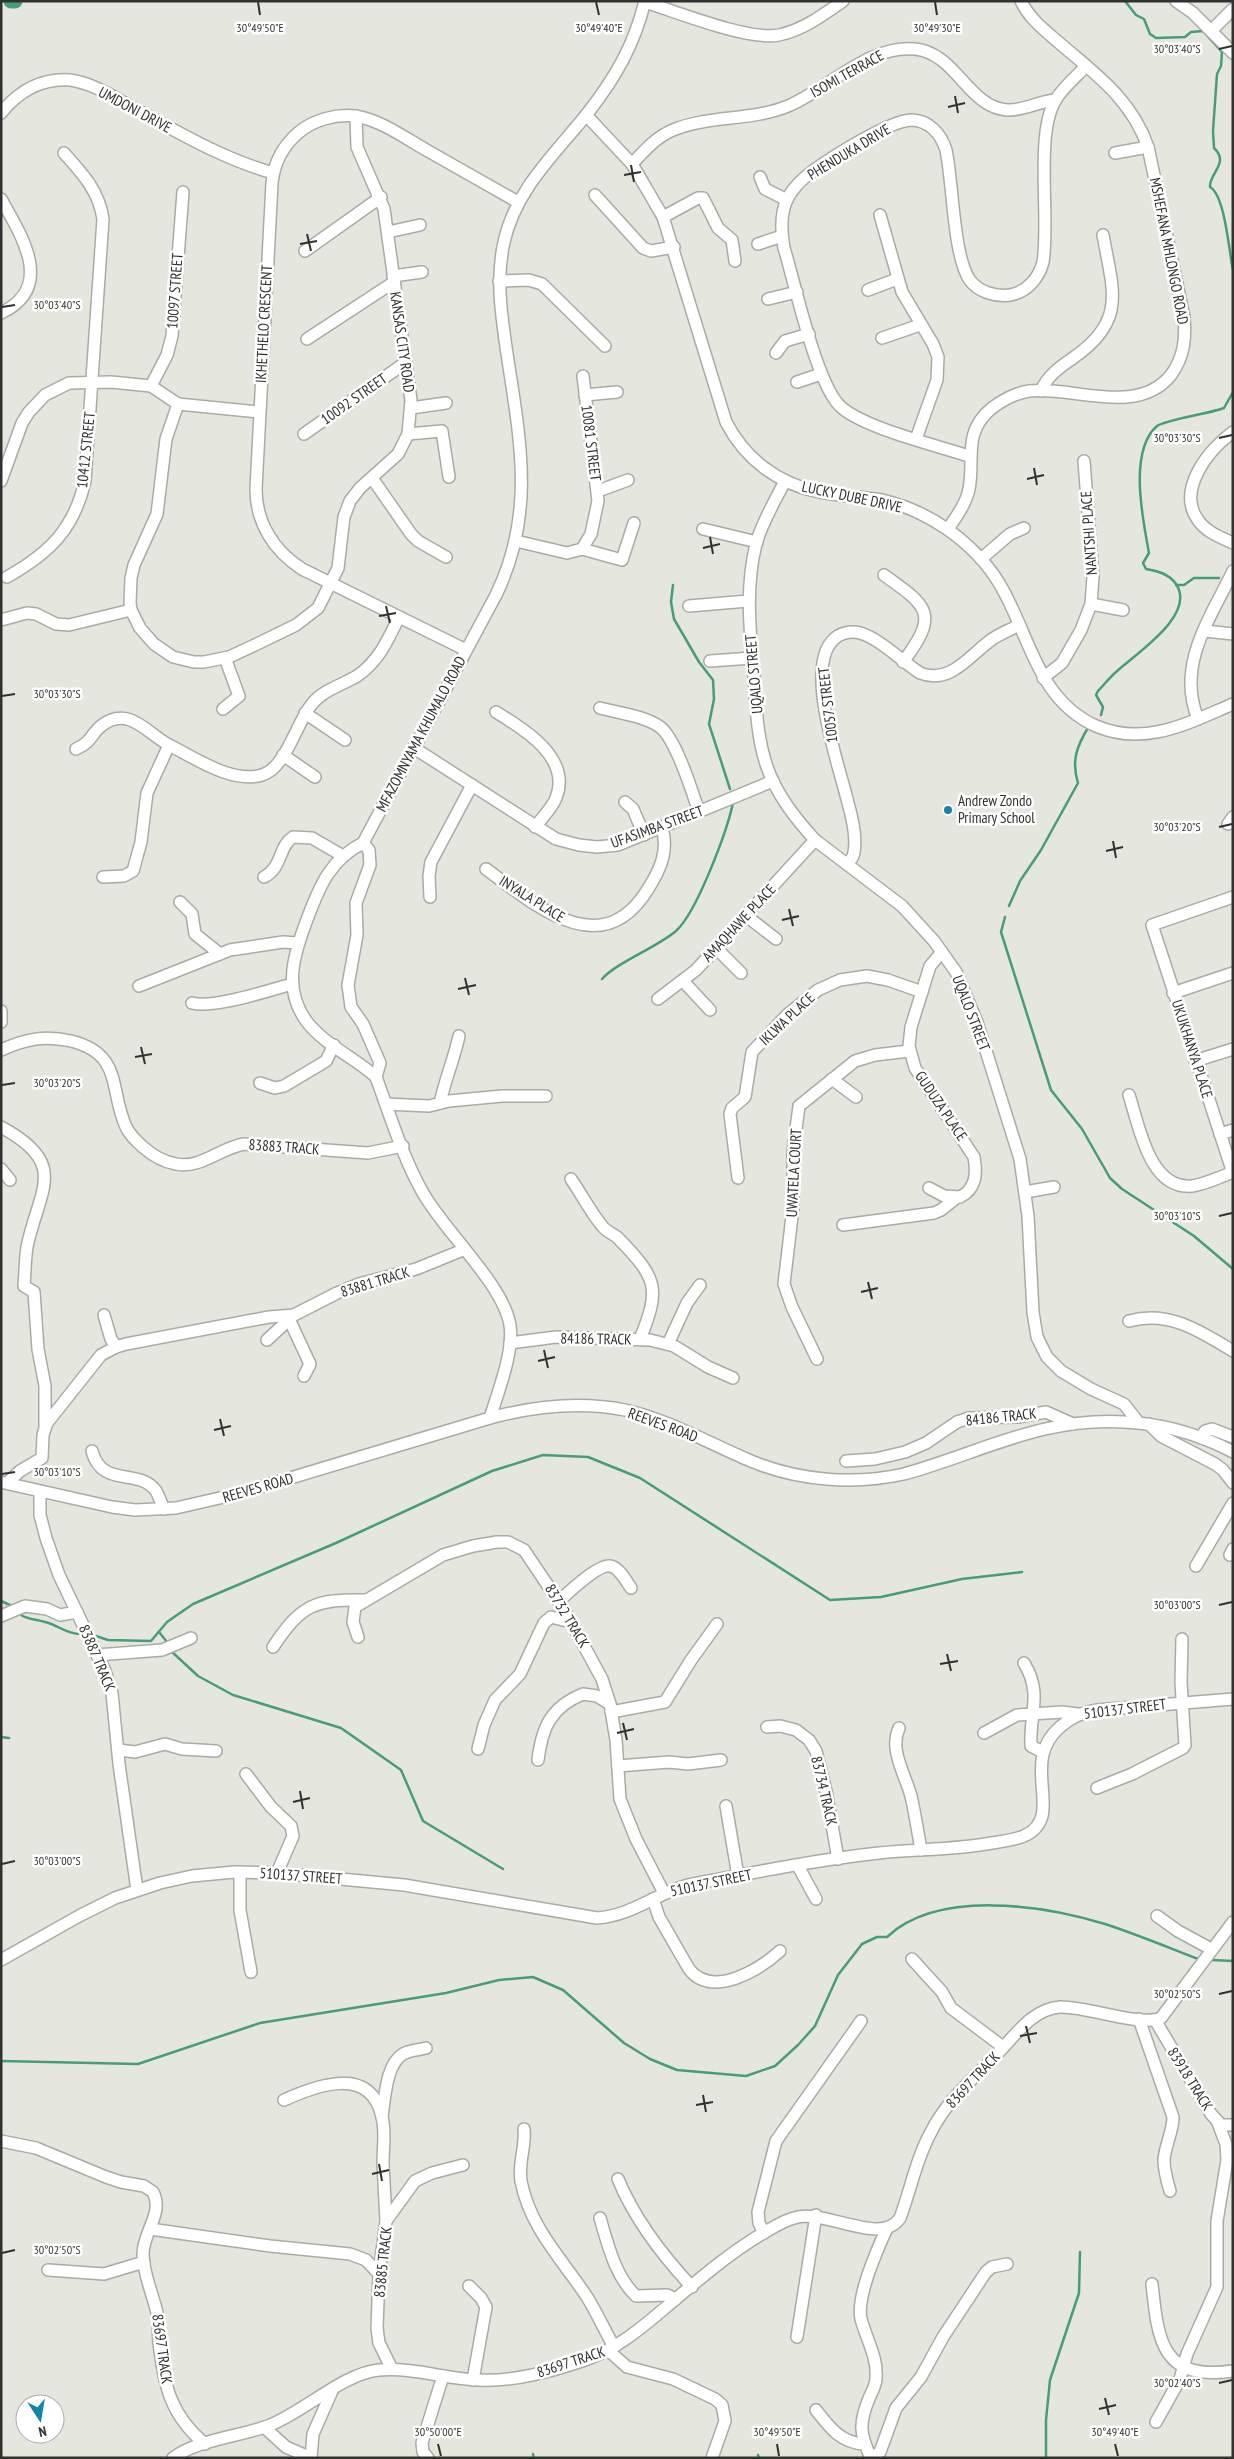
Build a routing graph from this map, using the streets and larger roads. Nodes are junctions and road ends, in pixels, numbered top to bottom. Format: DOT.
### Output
graph roads {
  1 [pos="843,1"];
  2 [pos="1021,1"];
  3 [pos="1176,1"];
  4 [pos="645,2"];
  5 [pos="1233,9"];
  6 [pos="1210,30"];
  7 [pos="1233,53"];
  8 [pos="1086,66"];
  9 [pos="1055,100"];
  10 [pos="1,114"];
  11 [pos="586,115"];
  12 [pos="356,116"];
  13 [pos="1148,146"];
  14 [pos="1116,152"];
  15 [pos="64,153"];
  16 [pos="632,164"];
  17 [pos="273,173"];
  18 [pos="760,177"];
  19 [pos="183,192"];
  20 [pos="594,195"];
  21 [pos="381,197"];
  22 [pos="1,199"];
  23 [pos="787,200"];
  24 [pos="518,202"];
  25 [pos="880,215"];
  26 [pos="663,217"];
  27 [pos="420,226"];
  28 [pos="388,232"];
  29 [pos="1103,235"];
  30 [pos="782,236"];
  31 [pos="758,244"];
  32 [pos="674,247"];
  33 [pos="305,251"];
  34 [pos="735,261"];
  35 [pos="422,272"];
  36 [pos="393,279"];
  37 [pos="897,279"];
  38 [pos="499,281"];
  39 [pos="868,290"];
  40 [pos="797,292"];
  41 [pos="768,299"];
  42 [pos="1,313"];
  43 [pos="920,325"];
  44 [pos="809,334"];
  45 [pos="882,338"];
  46 [pos="307,339"];
  47 [pos="605,346"];
  48 [pos="776,353"];
  49 [pos="405,363"];
  50 [pos="821,374"];
  51 [pos="582,376"];
  52 [pos="92,381"];
  53 [pos="797,382"];
  54 [pos="151,386"];
  55 [pos="1041,391"];
  56 [pos="617,392"];
  57 [pos="585,395"];
  58 [pos="446,403"];
  59 [pos="178,404"];
  60 [pos="411,408"];
  61 [pos="259,412"];
  62 [pos="1233,432"];
  63 [pos="304,434"];
  64 [pos="408,434"];
  65 [pos="916,439"];
  66 [pos="969,456"];
  67 [pos="1084,461"];
  68 [pos="5,463"];
  69 [pos="449,477"];
  70 [pos="372,478"];
  71 [pos="628,480"];
  72 [pos="1,481"];
  73 [pos="785,481"];
  74 [pos="598,492"];
  75 [pos="634,523"];
  76 [pos="1024,528"];
  77 [pos="703,529"];
  78 [pos="948,530"];
  79 [pos="516,541"];
  80 [pos="757,542"];
  81 [pos="1233,543"];
  82 [pos="582,549"];
  83 [pos="446,557"];
  84 [pos="981,559"];
  85 [pos="1233,571"];
  86 [pos="884,575"];
  87 [pos="7,577"];
  88 [pos="332,584"];
  89 [pos="748,601"];
  90 [pos="1091,604"];
  91 [pos="689,606"];
  92 [pos="131,610"];
  93 [pos="1122,610"];
  94 [pos="398,617"];
  95 [pos="1,620"];
  96 [pos="1019,625"];
  97 [pos="1205,631"];
  98 [pos="1233,634"];
  99 [pos="466,650"];
  100 [pos="225,658"];
  101 [pos="752,658"];
  102 [pos="710,661"];
  103 [pos="903,662"];
  104 [pos="1043,678"];
  105 [pos="1233,704"];
  106 [pos="600,708"];
  107 [pos="223,709"];
  108 [pos="496,712"];
  109 [pos="305,713"];
  110 [pos="1198,719"];
  111 [pos="345,740"];
  112 [pos="169,745"];
  113 [pos="414,748"];
  114 [pos="76,749"];
  115 [pos="283,754"];
  116 [pos="315,777"];
  117 [pos="773,781"];
  118 [pos="472,785"];
  119 [pos="625,802"];
  120 [pos="700,812"];
  121 [pos="535,827"];
  122 [pos="662,828"];
  123 [pos="644,835"];
  124 [pos="815,840"];
  125 [pos="363,843"];
  126 [pos="343,856"];
  127 [pos="846,864"];
  128 [pos="486,869"];
  129 [pos="103,877"];
  130 [pos="264,877"];
  131 [pos="430,897"];
  132 [pos="1233,897"];
  133 [pos="180,902"];
  134 [pos="745,915"];
  135 [pos="776,940"];
  136 [pos="298,943"];
  137 [pos="716,948"];
  138 [pos="942,952"];
  139 [pos="220,954"];
  140 [pos="741,973"];
  141 [pos="1233,973"];
  142 [pos="683,981"];
  143 [pos="292,984"];
  144 [pos="139,986"];
  145 [pos="922,992"];
  146 [pos="1173,993"];
  147 [pos="658,999"];
  148 [pos="192,1003"];
  149 [pos="710,1010"];
  150 [pos="1,1011"];
  151 [pos="1,1022"];
  152 [pos="459,1036"];
  153 [pos="334,1045"];
  154 [pos="1233,1049"];
  155 [pos="1,1050"];
  156 [pos="909,1052"];
  157 [pos="1195,1061"];
  158 [pos="376,1077"];
  159 [pos="832,1079"];
  160 [pos="260,1083"];
  161 [pos="1129,1094"];
  162 [pos="546,1096"];
  163 [pos="856,1098"];
  164 [pos="440,1103"];
  165 [pos="386,1104"];
  166 [pos="1,1127"];
  167 [pos="1233,1130"];
  168 [pos="1220,1134"];
  169 [pos="403,1146"];
  170 [pos="1,1169"];
  171 [pos="1233,1172"];
  172 [pos="738,1178"];
  173 [pos="571,1179"];
  174 [pos="10,1180"];
  175 [pos="1054,1187"];
  176 [pos="929,1188"];
  177 [pos="1026,1192"];
  178 [pos="956,1198"];
  179 [pos="843,1225"];
  180 [pos="463,1250"];
  181 [pos="700,1284"];
  182 [pos="104,1315"];
  183 [pos="292,1317"];
  184 [pos="1129,1321"];
  185 [pos="267,1340"];
  186 [pos="640,1340"];
  187 [pos="510,1343"];
  188 [pos="668,1344"];
  189 [pos="116,1347"];
  190 [pos="1233,1351"];
  191 [pos="817,1359"];
  192 [pos="304,1376"];
  193 [pos="733,1378"];
  194 [pos="490,1418"];
  195 [pos="1144,1423"];
  196 [pos="1073,1424"];
  197 [pos="45,1429"];
  198 [pos="1233,1437"];
  199 [pos="1202,1438"];
  200 [pos="92,1451"];
  201 [pos="1233,1452"];
  202 [pos="846,1461"];
  203 [pos="4,1483"];
  204 [pos="1233,1483"];
  205 [pos="40,1492"];
  206 [pos="1233,1503"];
  207 [pos="164,1509"];
  208 [pos="1196,1566"];
  209 [pos="631,1588"];
  210 [pos="365,1600"];
  211 [pos="558,1601"];
  212 [pos="77,1612"];
  213 [pos="1,1616"];
  214 [pos="571,1622"];
  215 [pos="718,1624"];
  216 [pos="191,1638"];
  217 [pos="358,1638"];
  218 [pos="1182,1639"];
  219 [pos="273,1647"];
  220 [pos="97,1655"];
  221 [pos="1024,1663"];
  222 [pos="1233,1699"];
  223 [pos="1182,1702"];
  224 [pos="610,1708"];
  225 [pos="1035,1714"];
  226 [pos="1078,1714"];
  227 [pos="767,1726"];
  228 [pos="900,1728"];
  229 [pos="984,1733"];
  230 [pos="478,1748"];
  231 [pos="119,1750"];
  232 [pos="216,1751"];
  233 [pos="1043,1752"];
  234 [pos="538,1760"];
  235 [pos="721,1760"];
  236 [pos="618,1766"];
  237 [pos="246,1774"];
  238 [pos="1097,1788"];
  239 [pos="726,1806"];
  240 [pos="921,1850"];
  241 [pos="838,1859"];
  242 [pos="798,1866"];
  243 [pos="240,1872"];
  244 [pos="277,1873"];
  245 [pos="738,1876"];
  246 [pos="137,1890"];
  247 [pos="664,1892"];
  248 [pos="653,1899"];
  249 [pos="816,1899"];
  250 [pos="1157,1916"];
  251 [pos="1233,1922"];
  252 [pos="1211,1949"];
  253 [pos="780,1952"];
  254 [pos="912,1959"];
  255 [pos="1,1960"];
  256 [pos="251,1972"];
  257 [pos="1139,2019"];
  258 [pos="1155,2020"];
  259 [pos="861,2021"];
  260 [pos="1003,2047"];
  261 [pos="426,2048"];
  262 [pos="284,2100"];
  263 [pos="382,2116"];
  264 [pos="1218,2123"];
  265 [pos="1233,2125"];
  266 [pos="524,2129"];
  267 [pos="1,2141"];
  268 [pos="463,2165"];
  269 [pos="618,2179"];
  270 [pos="1170,2191"];
  271 [pos="816,2215"];
  272 [pos="600,2218"];
  273 [pos="386,2221"];
  274 [pos="887,2228"];
  275 [pos="150,2229"];
  276 [pos="764,2233"];
  277 [pos="144,2262"];
  278 [pos="1008,2264"];
  279 [pos="48,2270"];
  280 [pos="379,2274"];
  281 [pos="1152,2284"];
  282 [pos="469,2286"];
  283 [pos="692,2287"];
  284 [pos="676,2299"];
  285 [pos="797,2337"];
  286 [pos="612,2349"];
  287 [pos="1233,2364"];
  288 [pos="1184,2367"];
  289 [pos="392,2369"];
  290 [pos="1233,2371"];
  291 [pos="1220,2373"];
  292 [pos="443,2376"];
  293 [pos="473,2380"];
  294 [pos="333,2390"];
  295 [pos="816,2410"];
  296 [pos="1156,2422"];
  297 [pos="264,2427"];
  298 [pos="205,2444"];
  299 [pos="864,2444"];
  300 [pos="173,2458"];
  301 [pos="311,2458"];
  302 [pos="428,2458"];
  303 [pos="712,2458"];
  304 [pos="871,2458"];
  1 -- 4 [label="street"];
  2 -- 8 [label="street, MSHEFANA MHLONGO ROAD"];
  3 -- 6 [label="street"];
  4 -- 11 [label="street, MFAZOMNYAMA KHUMALO ROAD"];
  5 -- 6 [label="street"];
  6 -- 7 [label="street"];
  8 -- 9 [label="street, PHENDUKA DRIVE"];
  8 -- 13 [label="street, MSHEFANA MHLONGO ROAD"];
  9 -- 16 [label="street, ISOMI TERRACE"];
  9 -- 23 [label="street, PHENDUKA DRIVE"];
  10 -- 17 [label="street, UMDONI DRIVE"];
  11 -- 16 [label="street, LUCKY DUBE DRIVE"];
  11 -- 24 [label="street, MFAZOMNYAMA KHUMALO ROAD"];
  12 -- 17 [label="street, IKHETHELO CRESCENT"];
  12 -- 21 [label="street, KANSAS CITY ROAD"];
  12 -- 24 [label="street, IKHETHELO CRESCENT"];
  13 -- 14 [label="street"];
  13 -- 55 [label="street, MSHEFANA MHLONGO ROAD"];
  15 -- 52 [label="street, 10412 STREET"];
  16 -- 26 [label="street, LUCKY DUBE DRIVE"];
  17 -- 61 [label="street, IKHETHELO CRESCENT"];
  18 -- 23 [label="street"];
  19 -- 54 [label="street, 10097 STREET"];
  20 -- 32 [label="street"];
  21 -- 28 [label="street, KANSAS CITY ROAD"];
  21 -- 33 [label="street"];
  22 -- 42 [label="street"];
  23 -- 30 [label="street, PHENDUKA DRIVE"];
  24 -- 38 [label="street, MFAZOMNYAMA KHUMALO ROAD"];
  25 -- 37 [label="street"];
  26 -- 32 [label="street, LUCKY DUBE DRIVE"];
  26 -- 34 [label="street"];
  27 -- 28 [label="street"];
  28 -- 36 [label="street, KANSAS CITY ROAD"];
  29 -- 55 [label="street"];
  30 -- 31 [label="street"];
  30 -- 40 [label="street, PHENDUKA DRIVE"];
  32 -- 73 [label="street, LUCKY DUBE DRIVE"];
  35 -- 36 [label="street, KANSAS CITY ROAD"];
  36 -- 46 [label="street"];
  36 -- 49 [label="street, KANSAS CITY ROAD"];
  37 -- 39 [label="street"];
  37 -- 43 [label="street"];
  38 -- 47 [label="street"];
  38 -- 79 [label="street, MFAZOMNYAMA KHUMALO ROAD"];
  40 -- 41 [label="street"];
  40 -- 44 [label="street, PHENDUKA DRIVE"];
  43 -- 45 [label="street"];
  43 -- 65 [label="street"];
  44 -- 48 [label="street"];
  44 -- 50 [label="street, PHENDUKA DRIVE"];
  49 -- 60 [label="street, KANSAS CITY ROAD"];
  49 -- 63 [label="street, 10092 STREET"];
  50 -- 53 [label="street"];
  50 -- 65 [label="street, PHENDUKA DRIVE"];
  51 -- 57 [label="street, 10081 STREET"];
  52 -- 54 [label="street"];
  52 -- 68 [label="street"];
  52 -- 87 [label="street, 10412 STREET"];
  54 -- 59 [label="street"];
  55 -- 66 [label="street, MSHEFANA MHLONGO ROAD"];
  56 -- 57 [label="street, 10081 STREET"];
  57 -- 74 [label="street, 10081 STREET"];
  58 -- 60 [label="street, KANSAS CITY ROAD"];
  59 -- 61 [label="street"];
  59 -- 92 [label="street"];
  60 -- 64 [label="street, KANSAS CITY ROAD"];
  61 -- 88 [label="street, IKHETHELO CRESCENT"];
  62 -- 81 [label="street"];
  64 -- 69 [label="street"];
  64 -- 70 [label="street, KANSAS CITY ROAD"];
  65 -- 66 [label="street, PHENDUKA DRIVE"];
  66 -- 78 [label="street, MSHEFANA MHLONGO ROAD"];
  67 -- 90 [label="street, NANTSHI PLACE"];
  68 -- 72 [label="street"];
  70 -- 83 [label="street"];
  70 -- 88 [label="street, KANSAS CITY ROAD"];
  71 -- 74 [label="street, 10081 STREET"];
  73 -- 78 [label="street, LUCKY DUBE DRIVE"];
  73 -- 80 [label="street, UQALO STREET"];
  74 -- 82 [label="street, 10081 STREET"];
  75 -- 82 [label="street"];
  76 -- 84 [label="street"];
  77 -- 80 [label="street"];
  78 -- 84 [label="street, LUCKY DUBE DRIVE"];
  79 -- 82 [label="street"];
  79 -- 99 [label="street, MFAZOMNYAMA KHUMALO ROAD"];
  80 -- 89 [label="street, UQALO STREET"];
  84 -- 96 [label="street, LUCKY DUBE DRIVE"];
  85 -- 97 [label="street"];
  86 -- 103 [label="street"];
  88 -- 94 [label="street, IKHETHELO CRESCENT"];
  88 -- 100 [label="street, KANSAS CITY ROAD"];
  89 -- 91 [label="street"];
  89 -- 101 [label="street, UQALO STREET"];
  90 -- 93 [label="street"];
  90 -- 104 [label="street, NANTSHI PLACE"];
  92 -- 95 [label="street"];
  92 -- 100 [label="street, KANSAS CITY ROAD"];
  94 -- 99 [label="street, IKHETHELO CRESCENT"];
  94 -- 109 [label="street"];
  96 -- 103 [label="street, 10057 STREET"];
  96 -- 104 [label="street, LUCKY DUBE DRIVE"];
  97 -- 98 [label="street"];
  97 -- 110 [label="street"];
  99 -- 113 [label="street, MFAZOMNYAMA KHUMALO ROAD"];
  100 -- 107 [label="street"];
  101 -- 102 [label="street"];
  101 -- 117 [label="street, UQALO STREET"];
  103 -- 127 [label="street, 10057 STREET"];
  104 -- 110 [label="street, LUCKY DUBE DRIVE"];
  105 -- 110 [label="street, LUCKY DUBE DRIVE"];
  106 -- 120 [label="street"];
  108 -- 121 [label="street"];
  109 -- 111 [label="street"];
  109 -- 115 [label="street"];
  112 -- 114 [label="street"];
  112 -- 115 [label="street"];
  112 -- 129 [label="street"];
  113 -- 118 [label="street, UFASIMBA STREET"];
  113 -- 125 [label="street, MFAZOMNYAMA KHUMALO ROAD"];
  115 -- 116 [label="street"];
  117 -- 120 [label="street, UFASIMBA STREET"];
  117 -- 124 [label="street, UQALO STREET"];
  118 -- 121 [label="street, UFASIMBA STREET"];
  118 -- 131 [label="street"];
  119 -- 123 [label="street"];
  120 -- 122 [label="street, UFASIMBA STREET"];
  121 -- 123 [label="street, UFASIMBA STREET"];
  122 -- 123 [label="street, UFASIMBA STREET"];
  122 -- 128 [label="street, INYALA PLACE"];
  124 -- 127 [label="street, UQALO STREET"];
  124 -- 134 [label="street, AMAQHAWE PLACE"];
  125 -- 126 [label="street, MFAZOMNYAMA KHUMALO ROAD"];
  125 -- 158 [label="street"];
  126 -- 130 [label="street"];
  126 -- 136 [label="street, MFAZOMNYAMA KHUMALO ROAD"];
  127 -- 138 [label="street, UQALO STREET"];
  132 -- 146 [label="street, UKUKHANYA PLACE"];
  133 -- 139 [label="street"];
  134 -- 135 [label="street"];
  134 -- 137 [label="street, AMAQHAWE PLACE"];
  136 -- 139 [label="street"];
  136 -- 143 [label="street, MFAZOMNYAMA KHUMALO ROAD"];
  137 -- 140 [label="street"];
  137 -- 142 [label="street, AMAQHAWE PLACE"];
  138 -- 145 [label="street, GUDUZA PLACE"];
  138 -- 177 [label="street, UQALO STREET"];
  139 -- 144 [label="street"];
  141 -- 146 [label="street"];
  142 -- 147 [label="street, AMAQHAWE PLACE"];
  142 -- 149 [label="street"];
  143 -- 148 [label="street"];
  143 -- 153 [label="street, MFAZOMNYAMA KHUMALO ROAD"];
  145 -- 156 [label="street, GUDUZA PLACE"];
  145 -- 172 [label="street, IKLWA PLACE"];
  146 -- 157 [label="street, UKUKHANYA PLACE"];
  150 -- 151 [label="street"];
  152 -- 164 [label="street"];
  153 -- 158 [label="street, MFAZOMNYAMA KHUMALO ROAD"];
  153 -- 160 [label="street"];
  154 -- 157 [label="street"];
  155 -- 169 [label="street, 83883 TRACK"];
  156 -- 159 [label="street, UWATELA COURT"];
  156 -- 178 [label="street, GUDUZA PLACE"];
  157 -- 168 [label="street, UKUKHANYA PLACE"];
  158 -- 165 [label="street, MFAZOMNYAMA KHUMALO ROAD"];
  159 -- 163 [label="street"];
  159 -- 191 [label="street, UWATELA COURT"];
  161 -- 171 [label="street"];
  162 -- 164 [label="street"];
  164 -- 165 [label="street"];
  165 -- 169 [label="street, MFAZOMNYAMA KHUMALO ROAD"];
  166 -- 197 [label="street"];
  167 -- 168 [label="street"];
  168 -- 171 [label="street, UKUKHANYA PLACE"];
  169 -- 180 [label="street, MFAZOMNYAMA KHUMALO ROAD"];
  170 -- 174 [label="street"];
  173 -- 186 [label="street"];
  175 -- 177 [label="street"];
  176 -- 178 [label="street"];
  177 -- 195 [label="street, UQALO STREET"];
  178 -- 179 [label="street"];
  180 -- 183 [label="street, 83881 TRACK"];
  180 -- 187 [label="street, MFAZOMNYAMA KHUMALO ROAD"];
  181 -- 188 [label="street"];
  182 -- 189 [label="street"];
  183 -- 185 [label="street, 83881 TRACK"];
  183 -- 189 [label="street"];
  183 -- 192 [label="street"];
  184 -- 190 [label="street"];
  186 -- 187 [label="street, 84186 TRACK"];
  186 -- 188 [label="street, 84186 TRACK"];
  187 -- 194 [label="street, MFAZOMNYAMA KHUMALO ROAD"];
  188 -- 193 [label="street, 84186 TRACK"];
  189 -- 197 [label="street"];
  194 -- 196 [label="street, REEVES ROAD"];
  194 -- 207 [label="street, REEVES ROAD"];
  195 -- 196 [label="street, REEVES ROAD"];
  195 -- 199 [label="street, REEVES ROAD"];
  195 -- 204 [label="street, UQALO STREET"];
  196 -- 202 [label="street, 84186 TRACK"];
  197 -- 203 [label="street"];
  198 -- 199 [label="street"];
  199 -- 201 [label="street, REEVES ROAD"];
  200 -- 207 [label="street"];
  203 -- 205 [label="street, REEVES ROAD"];
  205 -- 207 [label="street, REEVES ROAD"];
  205 -- 212 [label="street, 83887 TRACK"];
  206 -- 208 [label="street"];
  209 -- 211 [label="street"];
  210 -- 211 [label="street, 83732 TRACK"];
  210 -- 217 [label="street, 83732 TRACK"];
  210 -- 219 [label="street"];
  211 -- 214 [label="street, 83732 TRACK"];
  212 -- 213 [label="street"];
  212 -- 220 [label="street, 83887 TRACK"];
  214 -- 224 [label="street, 83732 TRACK"];
  214 -- 230 [label="street"];
  215 -- 224 [label="street"];
  216 -- 220 [label="street"];
  218 -- 223 [label="street"];
  220 -- 231 [label="street, 83887 TRACK"];
  221 -- 225 [label="street"];
  222 -- 223 [label="street, 510137 STREET"];
  223 -- 226 [label="street, 510137 STREET"];
  223 -- 238 [label="street"];
  224 -- 234 [label="street"];
  224 -- 236 [label="street, 83732 TRACK"];
  225 -- 226 [label="street"];
  225 -- 229 [label="street"];
  225 -- 233 [label="street"];
  226 -- 233 [label="street, 510137 STREET"];
  227 -- 241 [label="street, 83734 TRACK"];
  228 -- 240 [label="street"];
  231 -- 232 [label="street"];
  231 -- 246 [label="street, 83887 TRACK"];
  233 -- 240 [label="street, 510137 STREET"];
  235 -- 236 [label="street"];
  236 -- 247 [label="street, 83732 TRACK"];
  237 -- 244 [label="street"];
  239 -- 245 [label="street"];
  240 -- 241 [label="street, 510137 STREET"];
  241 -- 242 [label="street, 510137 STREET"];
  242 -- 245 [label="street, 510137 STREET"];
  242 -- 249 [label="street"];
  243 -- 244 [label="street, 510137 STREET"];
  243 -- 246 [label="street, 510137 STREET"];
  243 -- 256 [label="street"];
  244 -- 248 [label="street, 510137 STREET"];
  245 -- 247 [label="street, 510137 STREET"];
  246 -- 255 [label="street, 510137 STREET"];
  247 -- 248 [label="street, 510137 STREET"];
  248 -- 253 [label="street"];
  250 -- 252 [label="street"];
  251 -- 252 [label="street"];
  252 -- 258 [label="street"];
  254 -- 260 [label="street"];
  257 -- 258 [label="street, 83697 TRACK"];
  257 -- 260 [label="street, 83697 TRACK"];
  257 -- 270 [label="street"];
  258 -- 264 [label="street, 83918 TRACK"];
  259 -- 276 [label="street"];
  260 -- 274 [label="street, 83697 TRACK"];
  261 -- 263 [label="street"];
  262 -- 263 [label="street"];
  263 -- 273 [label="street"];
  264 -- 265 [label="street, 83918 TRACK"];
  264 -- 288 [label="street"];
  266 -- 286 [label="street"];
  267 -- 275 [label="street, 83697 TRACK"];
  268 -- 273 [label="street, 83885 TRACK"];
  269 -- 283 [label="street"];
  271 -- 274 [label="street, 83697 TRACK"];
  271 -- 276 [label="street, 83697 TRACK"];
  271 -- 285 [label="street"];
  272 -- 284 [label="street"];
  273 -- 280 [label="street, 83885 TRACK"];
  274 -- 299 [label="street"];
  275 -- 277 [label="street, 83697 TRACK"];
  275 -- 280 [label="street"];
  276 -- 283 [label="street, 83697 TRACK"];
  277 -- 279 [label="street"];
  277 -- 298 [label="street, 83697 TRACK"];
  278 -- 304 [label="street"];
  280 -- 289 [label="street, 83885 TRACK"];
  281 -- 288 [label="street"];
  282 -- 293 [label="street"];
  283 -- 284 [label="street, 83697 TRACK"];
  284 -- 286 [label="street, 83697 TRACK"];
  286 -- 293 [label="street, 83697 TRACK"];
  286 -- 303 [label="street"];
  287 -- 291 [label="street"];
  288 -- 291 [label="street"];
  288 -- 296 [label="street"];
  289 -- 292 [label="street, 83697 TRACK"];
  289 -- 294 [label="street, 83697 TRACK"];
  290 -- 291 [label="street"];
  292 -- 293 [label="street, 83697 TRACK"];
  292 -- 302 [label="street"];
  294 -- 297 [label="street, 83697 TRACK"];
  294 -- 301 [label="street"];
  295 -- 299 [label="street"];
  297 -- 298 [label="street, 83697 TRACK"];
  297 -- 301 [label="street"];
  298 -- 300 [label="street"];
  299 -- 304 [label="street"];
}
